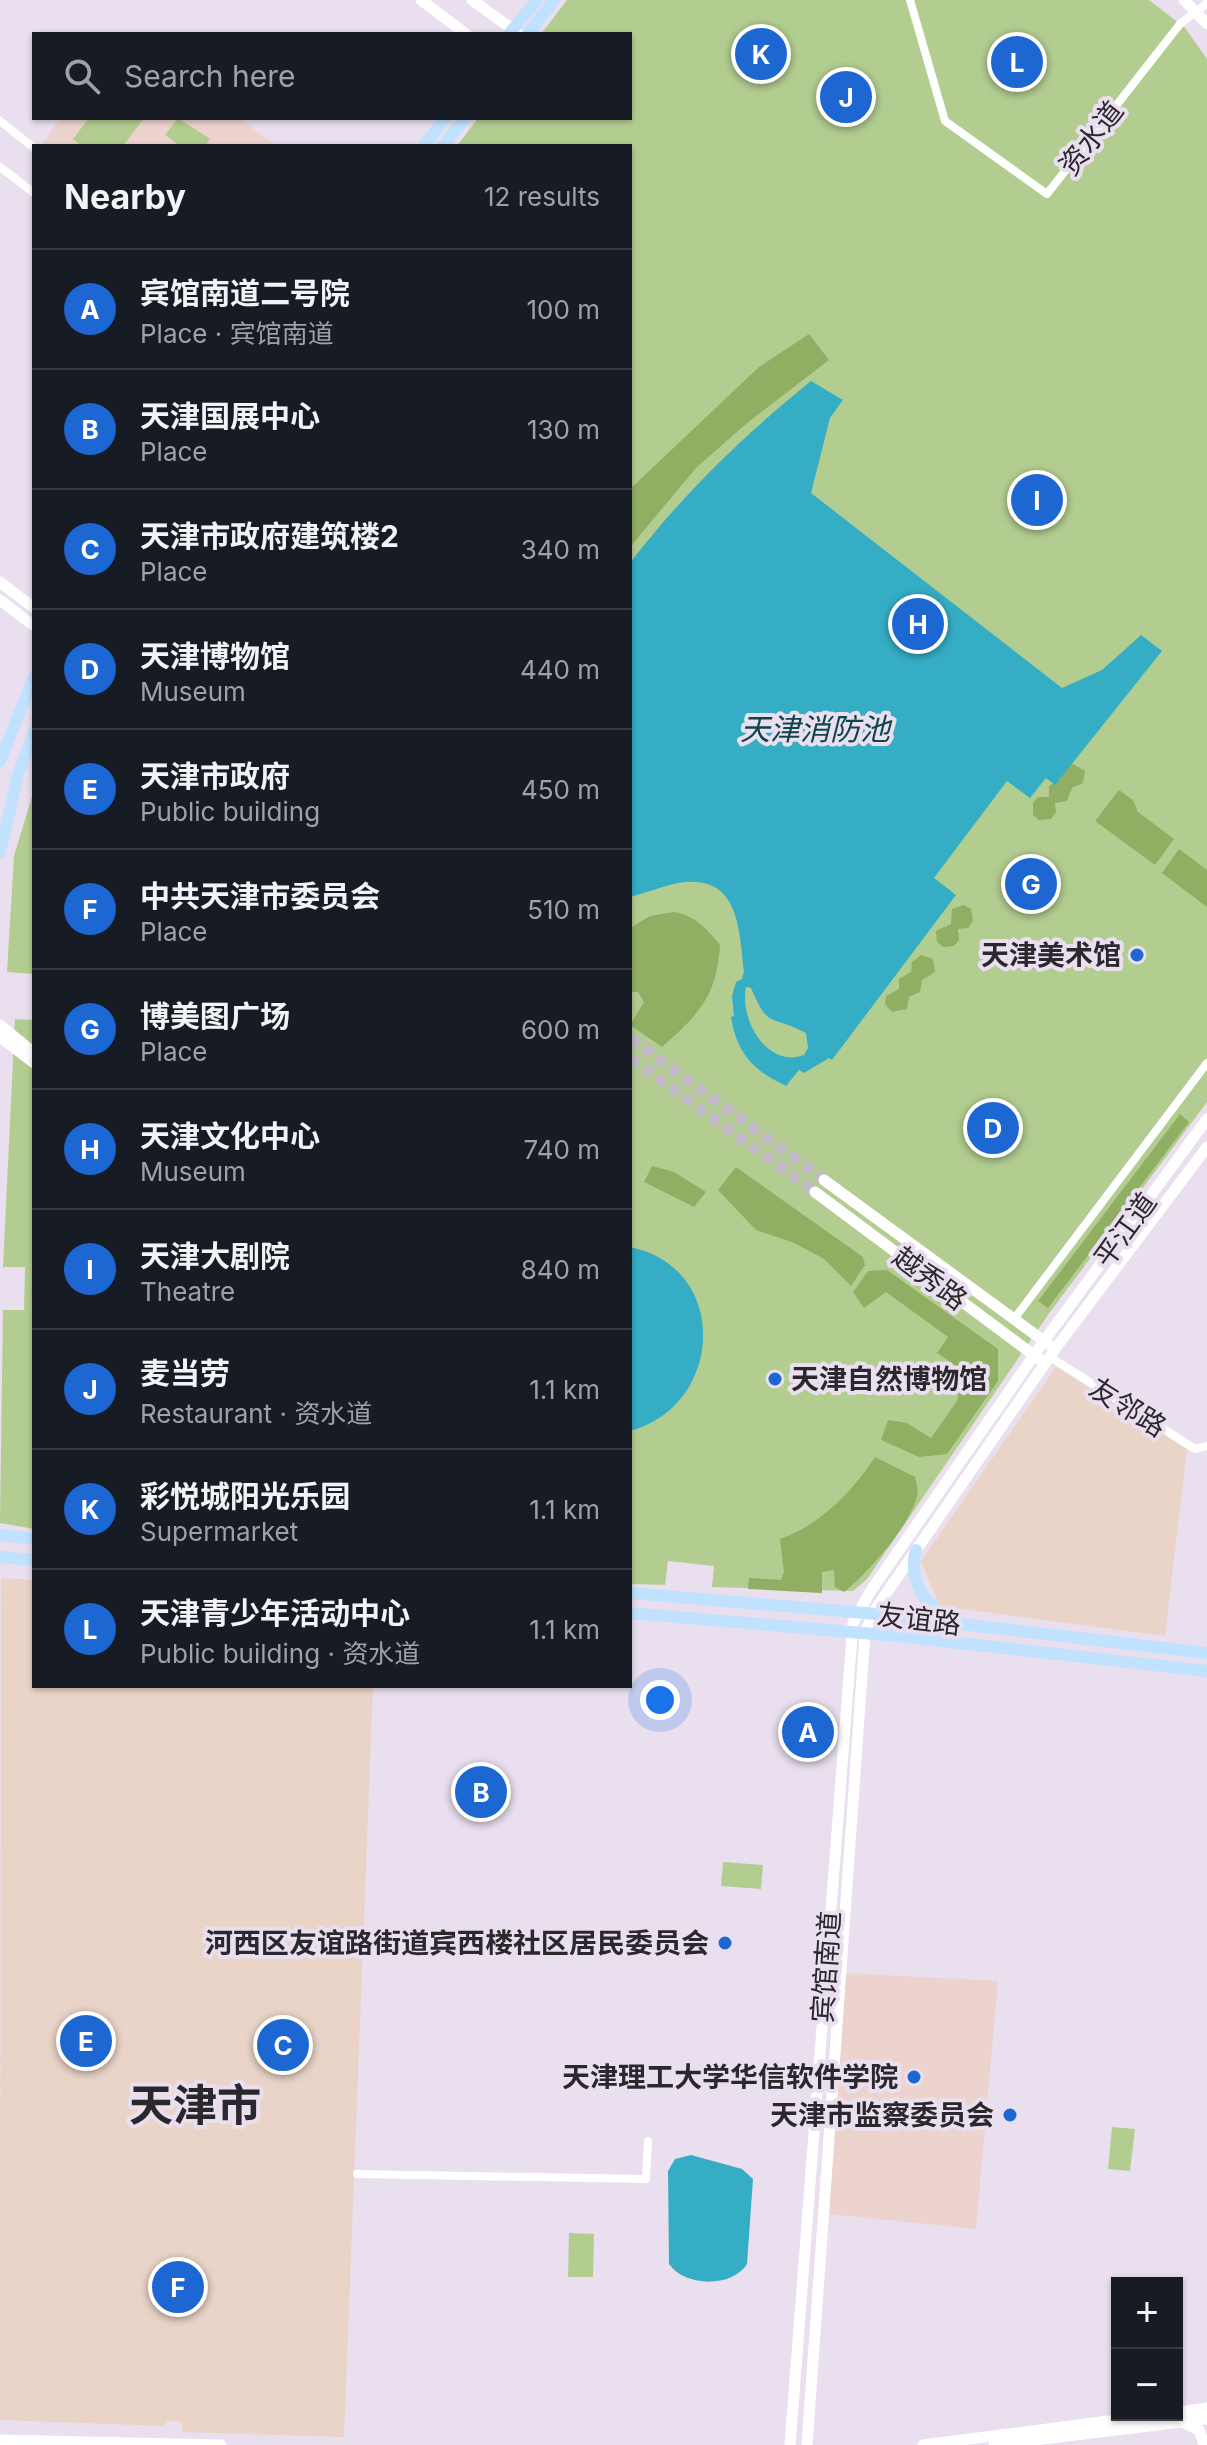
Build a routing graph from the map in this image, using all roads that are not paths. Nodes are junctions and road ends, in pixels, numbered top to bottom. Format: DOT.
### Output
graph roads {
  1 [pos="421,0"];
  2 [pos="472,0"];
  3 [pos="537,0"];
  4 [pos="554,0"];
  5 [pos="910,0"];
  6 [pos="1184,0"];
  7 [pos="1203,7"];
  8 [pos="1207,24"];
  9 [pos="463,32"];
  10 [pos="513,32"];
  11 [pos="515,32"];
  12 [pos="530,32"];
  13 [pos="444,120"];
  14 [pos="463,120"];
  15 [pos="0,121"];
  16 [pos="426,144"];
  17 [pos="445,144"];
  18 [pos="32,146"];
  19 [pos="0,167"];
  20 [pos="32,191"];
  21 [pos="0,582"];
  22 [pos="0,600"];
  23 [pos="32,606"];
  24 [pos="32,624"];
  25 [pos="32,681"];
  26 [pos="32,736"];
  27 [pos="0,761"];
  28 [pos="0,853"];
  29 [pos="0,1025"];
  30 [pos="0,1037"];
  31 [pos="32,1051"];
  32 [pos="32,1061"];
  33 [pos="1207,1063"];
  34 [pos="1207,1119"];
  35 [pos="1207,1147"];
  36 [pos="824,1180"];
  37 [pos="815,1192"];
  38 [pos="1014,1319"];
  39 [pos="1044,1341"];
  40 [pos="1034,1355"];
  41 [pos="1050,1357"];
  42 [pos="1207,1446"];
  43 [pos="0,1535"];
  44 [pos="32,1539"];
  45 [pos="916,1550"];
  46 [pos="0,1557"];
  47 [pos="32,1560"];
  48 [pos="632,1593"];
  49 [pos="632,1613"];
  50 [pos="858,1613"];
  51 [pos="872,1614"];
  52 [pos="995,1628"];
  53 [pos="850,1633"];
  54 [pos="865,1634"];
  55 [pos="1207,1653"];
  56 [pos="1207,1671"];
  57 [pos="648,2141"];
  58 [pos="357,2174"];
  59 [pos="1183,2415"];
  60 [pos="1183,2418"];
  61 [pos="1206,2418"];
  62 [pos="1111,2421"];
  63 [pos="1142,2421"];
  64 [pos="0,2440"];
  65 [pos="1204,2444"];
  66 [pos="221,2445"];
  67 [pos="790,2445"];
  68 [pos="807,2445"];
  69 [pos="923,2445"];
  70 [pos="994,2445"];
  1 -- 9 [label="main road"];
  2 -- 10 [label="main road"];
  3 -- 11 [label="main road"];
  4 -- 12 [label="main road"];
  5 -- 7 [label="street, 资水道"];
  6 -- 7 [label="main road"];
  7 -- 8 [label="main road"];
  13 -- 16 [label="main road"];
  14 -- 17 [label="main road"];
  15 -- 18 [label="street"];
  19 -- 20 [label="street"];
  21 -- 23 [label="main road"];
  22 -- 24 [label="main road"];
  25 -- 27 [label="main road"];
  26 -- 28 [label="main road"];
  29 -- 31 [label="main road"];
  30 -- 32 [label="main road"];
  33 -- 38 [label="street"];
  34 -- 39 [label="main road, 平江道"];
  35 -- 41 [label="main road, 平江道"];
  36 -- 38 [label="main road, 越秀路"];
  37 -- 40 [label="main road, 越秀路"];
  38 -- 39 [label="main road, 越秀路"];
  39 -- 40 [label="main road, 平江道"];
  39 -- 41 [label="main road, 越秀路"];
  40 -- 41 [label="main road, 越秀路"];
  40 -- 50 [label="main road, 平江道"];
  41 -- 42 [label="street, 友邻路"];
  41 -- 45 [label="main road, 平江道"];
  43 -- 44 [label="main road"];
  45 -- 51 [label="main road, 宾馆南道"];
  45 -- 52 [label="main road"];
  46 -- 47 [label="main road"];
  48 -- 50 [label="main road, 友谊路"];
  49 -- 53 [label="main road, 友谊路"];
  50 -- 51 [label="main road, 友谊路"];
  50 -- 53 [label="main road, 宾馆南道"];
  51 -- 52 [label="main road, 友谊路"];
  51 -- 54 [label="main road, 宾馆南道"];
  52 -- 55 [label="main road, 友谊路"];
  53 -- 54 [label="main road, 友谊路"];
  53 -- 67 [label="main road, 宾馆南道"];
  54 -- 56 [label="main road, 友谊路"];
  54 -- 68 [label="main road, 宾馆南道"];
  57 -- 58 [label="street"];
  59 -- 61 [label="main road"];
  60 -- 65 [label="main road"];
  61 -- 65 [label="main road"];
  62 -- 69 [label="main road"];
  63 -- 70 [label="main road"];
  64 -- 66 [label="main road"];
}
